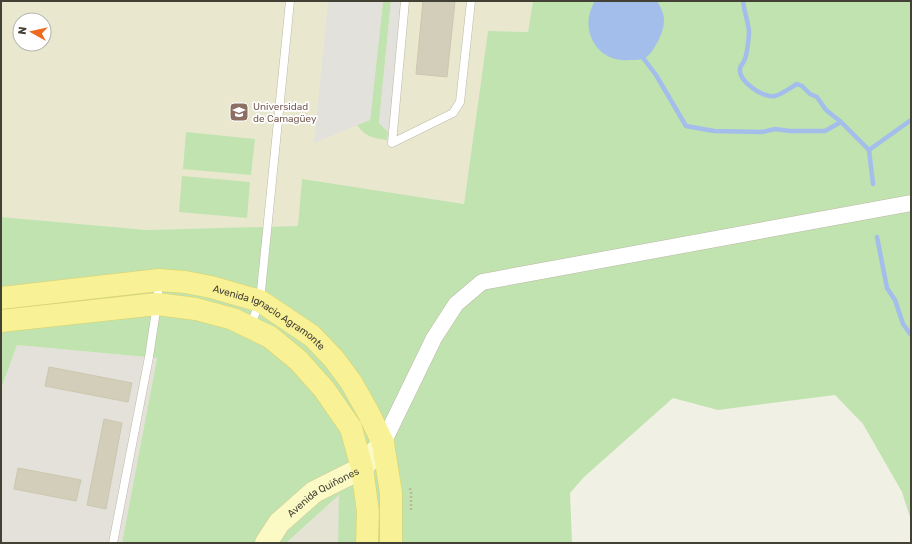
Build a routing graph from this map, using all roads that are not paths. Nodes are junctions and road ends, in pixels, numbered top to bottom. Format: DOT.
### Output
graph roads {
  1 [pos="290,1"];
  2 [pos="405,1"];
  3 [pos="471,1"];
  4 [pos="911,203"];
  5 [pos="159,280"];
  6 [pos="1,298"];
  7 [pos="260,301"];
  8 [pos="157,304"];
  9 [pos="1,321"];
  10 [pos="250,327"];
  11 [pos="383,442"];
  12 [pos="362,468"];
  13 [pos="114,543"];
  14 [pos="266,543"];
  15 [pos="367,543"];
  16 [pos="390,543"];
  1 -- 7 [label="lane"];
  2 -- 3 [label="lane"];
  4 -- 11 [label="street"];
  5 -- 6 [label="main road, Avenida Ignacio Agramonte"];
  5 -- 7 [label="main road, Avenida Ignacio Agramonte"];
  5 -- 8 [label="lane"];
  7 -- 10 [label="lane"];
  7 -- 11 [label="main road, Avenida Ignacio Agramonte"];
  8 -- 9 [label="main road, Avenida Ignacio Agramonte"];
  8 -- 10 [label="main road, Avenida Ignacio Agramonte"];
  8 -- 13 [label="lane"];
  10 -- 12 [label="main road, Avenida Ignacio Agramonte"];
  11 -- 12 [label="street, Avenida Quiñones"];
  11 -- 16 [label="main road, Avenida Ignacio Agramonte"];
  12 -- 14 [label="street, Avenida Quiñones"];
  12 -- 15 [label="main road, Avenida Ignacio Agramonte"];
}
